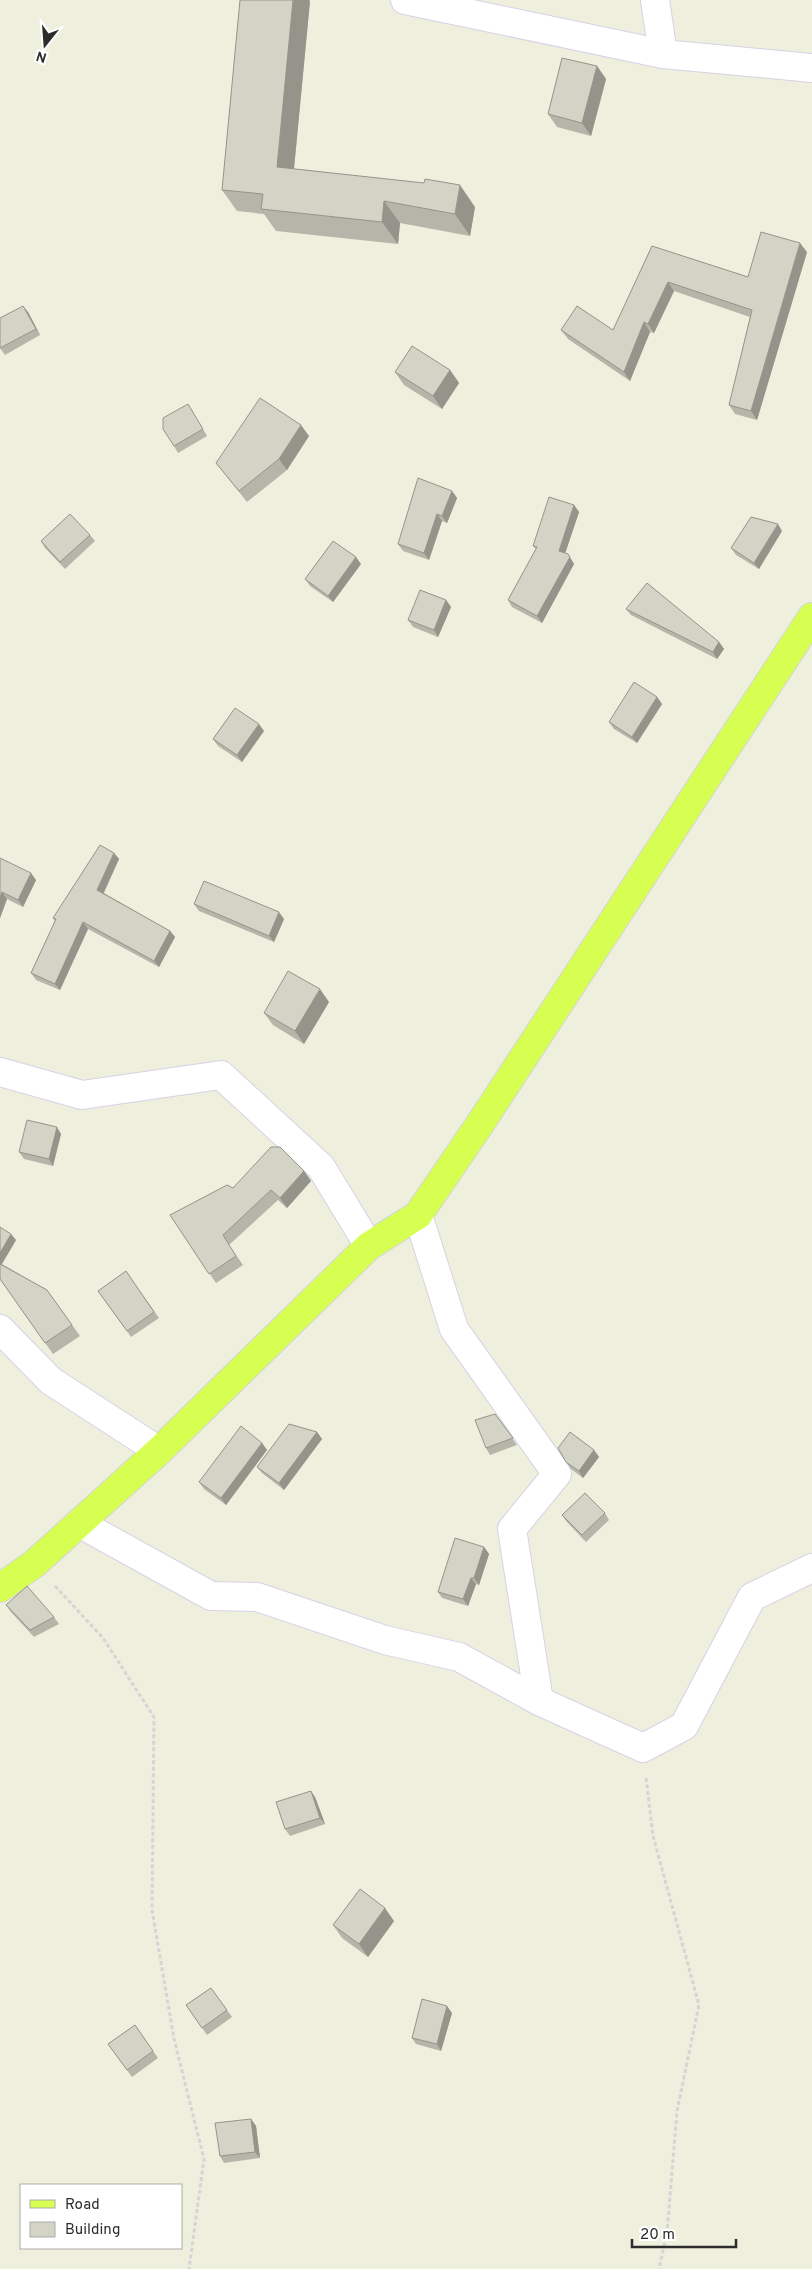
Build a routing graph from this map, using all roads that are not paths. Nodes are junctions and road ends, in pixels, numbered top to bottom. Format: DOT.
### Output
graph roads {
  1 [pos="405,0"];
  2 [pos="655,0"];
  3 [pos="663,54"];
  4 [pos="812,68"];
  5 [pos="812,617"];
  6 [pos="0,1072"];
  7 [pos="418,1214"];
  8 [pos="369,1246"];
  9 [pos="0,1330"];
  10 [pos="159,1451"];
  11 [pos="79,1523"];
  12 [pos="812,1568"];
  13 [pos="0,1588"];
  14 [pos="539,1701"];
  1 -- 3 [label="street"];
  2 -- 3 [label="street"];
  3 -- 4 [label="street"];
  5 -- 7 [label="main road"];
  6 -- 8 [label="street"];
  7 -- 8 [label="main road"];
  7 -- 14 [label="street"];
  8 -- 10 [label="main road"];
  9 -- 10 [label="street"];
  10 -- 11 [label="main road"];
  11 -- 13 [label="main road"];
  11 -- 14 [label="street"];
  12 -- 14 [label="street"];
}
